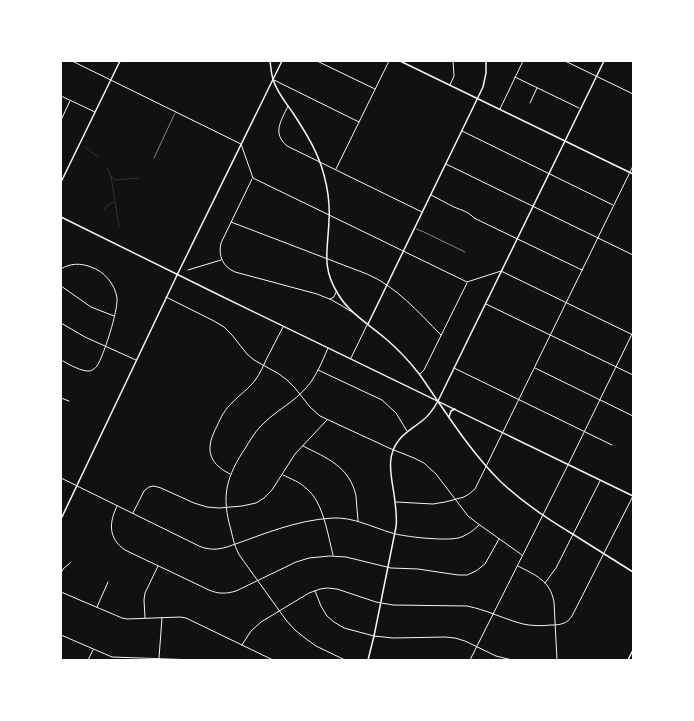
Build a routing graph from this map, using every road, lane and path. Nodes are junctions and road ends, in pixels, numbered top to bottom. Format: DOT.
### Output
graph roads {
  1 [pos="72,61"];
  2 [pos="120,61"];
  3 [pos="270,61"];
  4 [pos="282,61"];
  5 [pos="317,61"];
  6 [pos="389,61"];
  7 [pos="400,61"];
  8 [pos="453,61"];
  9 [pos="486,61"];
  10 [pos="523,61"];
  11 [pos="565,61"];
  12 [pos="604,61"];
  13 [pos="596,76"];
  14 [pos="515,77"];
  15 [pos="273,79"];
  16 [pos="111,80"];
  17 [pos="450,85"];
  18 [pos="538,88"];
  19 [pos="375,89"];
  20 [pos="633,94"];
  21 [pos="61,96"];
  22 [pos="478,99"];
  23 [pos="71,100"];
  24 [pos="530,103"];
  25 [pos="288,106"];
  26 [pos="580,108"];
  27 [pos="500,109"];
  28 [pos="176,112"];
  29 [pos="95,113"];
  30 [pos="61,120"];
  31 [pos="359,122"];
  32 [pos="462,131"];
  33 [pos="565,141"];
  34 [pos="241,144"];
  35 [pos="154,158"];
  36 [pos="320,162"];
  37 [pos="446,164"];
  38 [pos="633,166"];
  39 [pos="336,170"];
  40 [pos="549,173"];
  41 [pos="630,173"];
  42 [pos="633,174"];
  43 [pos="62,177"];
  44 [pos="253,178"];
  45 [pos="61,182"];
  46 [pos="431,195"];
  47 [pos="614,205"];
  48 [pos="533,206"];
  49 [pos="422,212"];
  50 [pos="329,215"];
  51 [pos="61,217"];
  52 [pos="231,222"];
  53 [pos="414,229"];
  54 [pos="517,238"];
  55 [pos="598,238"];
  56 [pos="403,251"];
  57 [pos="465,252"];
  58 [pos="633,255"];
  59 [pos="326,258"];
  60 [pos="221,259"];
  61 [pos="61,269"];
  62 [pos="188,270"];
  63 [pos="582,270"];
  64 [pos="501,271"];
  65 [pos="178,274"];
  66 [pos="467,282"];
  67 [pos="387,284"];
  68 [pos="61,286"];
  69 [pos="336,292"];
  70 [pos="166,297"];
  71 [pos="329,299"];
  72 [pos="566,302"];
  73 [pos="485,303"];
  74 [pos="352,312"];
  75 [pos="114,316"];
  76 [pos="61,323"];
  77 [pos="368,324"];
  78 [pos="283,326"];
  79 [pos="633,332"];
  80 [pos="441,335"];
  81 [pos="550,335"];
  82 [pos="632,335"];
  83 [pos="106,346"];
  84 [pos="328,348"];
  85 [pos="351,359"];
  86 [pos="61,360"];
  87 [pos="137,360"];
  88 [pos="264,365"];
  89 [pos="534,367"];
  90 [pos="616,367"];
  91 [pos="454,368"];
  92 [pos="318,369"];
  93 [pos="420,375"];
  94 [pos="633,375"];
  95 [pos="300,394"];
  96 [pos="61,398"];
  97 [pos="600,399"];
  98 [pos="519,400"];
  99 [pos="69,401"];
  100 [pos="438,401"];
  101 [pos="455,409"];
  102 [pos="633,416"];
  103 [pos="449,417"];
  104 [pos="328,420"];
  105 [pos="408,432"];
  106 [pos="503,432"];
  107 [pos="584,432"];
  108 [pos="302,445"];
  109 [pos="612,445"];
  110 [pos="393,449"];
  111 [pos="568,464"];
  112 [pos="486,466"];
  113 [pos="230,474"];
  114 [pos="282,474"];
  115 [pos="61,478"];
  116 [pos="600,480"];
  117 [pos="77,486"];
  118 [pos="633,496"];
  119 [pos="455,500"];
  120 [pos="395,502"];
  121 [pos="117,506"];
  122 [pos="226,508"];
  123 [pos="133,513"];
  124 [pos="542,515"];
  125 [pos="61,519"];
  126 [pos="323,519"];
  127 [pos="358,522"];
  128 [pos="479,524"];
  129 [pos="395,534"];
  130 [pos="573,535"];
  131 [pos="499,538"];
  132 [pos="235,544"];
  133 [pos="604,554"];
  134 [pos="522,555"];
  135 [pos="333,556"];
  136 [pos="70,563"];
  137 [pos="158,566"];
  138 [pos="517,566"];
  139 [pos="388,568"];
  140 [pos="633,572"];
  141 [pos="61,573"];
  142 [pos="257,581"];
  143 [pos="108,582"];
  144 [pos="545,582"];
  145 [pos="315,590"];
  146 [pos="61,592"];
  147 [pos="381,603"];
  148 [pos="96,608"];
  149 [pos="279,611"];
  150 [pos="493,614"];
  151 [pos="145,618"];
  152 [pos="162,618"];
  153 [pos="555,625"];
  154 [pos="61,635"];
  155 [pos="374,636"];
  156 [pos="242,645"];
  157 [pos="477,646"];
  158 [pos="93,649"];
  159 [pos="633,650"];
  160 [pos="159,658"];
  161 [pos="143,659"];
  162 [pos="88,660"];
  163 [pos="175,660"];
  164 [pos="196,660"];
  165 [pos="272,660"];
  166 [pos="345,660"];
  167 [pos="368,660"];
  168 [pos="470,660"];
  169 [pos="512,660"];
  170 [pos="557,660"];
  171 [pos="628,660"];
  1 -- 16 [label="street"];
  2 -- 16 [label="main road"];
  3 -- 15 [label="main road"];
  4 -- 15 [label="main road"];
  5 -- 19 [label="street"];
  6 -- 19 [label="street"];
  7 -- 17 [label="main road"];
  8 -- 17 [label="street"];
  9 -- 22 [label="main road"];
  10 -- 14 [label="street"];
  11 -- 13 [label="street"];
  12 -- 13 [label="main road"];
  13 -- 20 [label="street"];
  13 -- 26 [label="main road"];
  14 -- 18 [label="street"];
  14 -- 27 [label="street"];
  15 -- 25 [label="main road"];
  15 -- 31 [label="street"];
  15 -- 34 [label="main road"];
  16 -- 28 [label="street"];
  16 -- 29 [label="main road"];
  17 -- 22 [label="main road"];
  18 -- 24 [label="street"];
  18 -- 26 [label="street"];
  19 -- 31 [label="street"];
  21 -- 23 [label="street"];
  22 -- 27 [label="main road"];
  22 -- 32 [label="main road"];
  23 -- 29 [label="street"];
  23 -- 30 [label="street"];
  25 -- 36 [label="main road"];
  25 -- 36 [label="street"];
  26 -- 33 [label="main road"];
  27 -- 33 [label="main road"];
  28 -- 34 [label="street"];
  28 -- 35 [label="lane"];
  29 -- 43 [label="main road"];
  31 -- 39 [label="street"];
  32 -- 37 [label="main road"];
  32 -- 40 [label="street"];
  33 -- 40 [label="main road"];
  33 -- 41 [label="main road"];
  34 -- 44 [label="street"];
  34 -- 65 [label="main road"];
  36 -- 39 [label="street"];
  36 -- 50 [label="main road"];
  37 -- 46 [label="main road"];
  37 -- 48 [label="street"];
  38 -- 41 [label="street"];
  39 -- 49 [label="street"];
  40 -- 47 [label="street"];
  40 -- 48 [label="main road"];
  41 -- 42 [label="main road"];
  41 -- 47 [label="street"];
  43 -- 45 [label="main road"];
  44 -- 50 [label="street"];
  44 -- 52 [label="street"];
  46 -- 49 [label="main road"];
  46 -- 54 [label="street"];
  47 -- 55 [label="street"];
  48 -- 54 [label="main road"];
  48 -- 55 [label="street"];
  49 -- 53 [label="main road"];
  50 -- 56 [label="street"];
  50 -- 59 [label="main road"];
  51 -- 65 [label="main road"];
  52 -- 59 [label="street"];
  52 -- 60 [label="street"];
  53 -- 56 [label="main road"];
  53 -- 57 [label="lane"];
  54 -- 63 [label="street"];
  54 -- 64 [label="main road"];
  55 -- 58 [label="street"];
  55 -- 63 [label="street"];
  56 -- 66 [label="street"];
  56 -- 67 [label="main road"];
  59 -- 67 [label="street"];
  59 -- 69 [label="main road"];
  60 -- 62 [label="street"];
  60 -- 71 [label="street"];
  61 -- 75 [label="street"];
  63 -- 72 [label="street"];
  64 -- 66 [label="street"];
  64 -- 72 [label="street"];
  64 -- 73 [label="main road"];
  65 -- 70 [label="main road"];
  65 -- 78 [label="main road"];
  66 -- 80 [label="street"];
  67 -- 77 [label="main road"];
  67 -- 80 [label="street"];
  68 -- 75 [label="street"];
  69 -- 71 [label="street"];
  69 -- 74 [label="main road"];
  70 -- 87 [label="main road"];
  70 -- 88 [label="street"];
  71 -- 74 [label="street"];
  72 -- 81 [label="street"];
  72 -- 82 [label="street"];
  73 -- 81 [label="street"];
  73 -- 91 [label="main road"];
  74 -- 77 [label="main road"];
  75 -- 83 [label="street"];
  76 -- 83 [label="street"];
  77 -- 85 [label="street"];
  77 -- 93 [label="main road"];
  78 -- 84 [label="main road"];
  78 -- 88 [label="street"];
  79 -- 82 [label="street"];
  80 -- 93 [label="street"];
  81 -- 89 [label="street"];
  81 -- 90 [label="street"];
  82 -- 90 [label="street"];
  83 -- 86 [label="street"];
  83 -- 87 [label="street"];
  84 -- 85 [label="main road"];
  84 -- 92 [label="street"];
  85 -- 100 [label="main road"];
  87 -- 117 [label="main road"];
  88 -- 95 [label="street"];
  88 -- 113 [label="street"];
  89 -- 97 [label="street"];
  89 -- 98 [label="street"];
  90 -- 94 [label="street"];
  90 -- 97 [label="street"];
  91 -- 98 [label="street"];
  91 -- 100 [label="main road"];
  92 -- 95 [label="street"];
  92 -- 105 [label="street"];
  93 -- 100 [label="main road"];
  95 -- 104 [label="street"];
  95 -- 113 [label="street"];
  96 -- 99 [label="street"];
  97 -- 102 [label="street"];
  97 -- 107 [label="street"];
  98 -- 106 [label="street"];
  98 -- 107 [label="street"];
  100 -- 101 [label="main road"];
  100 -- 103 [label="main road"];
  100 -- 105 [label="main road"];
  101 -- 103 [label="main road"];
  101 -- 106 [label="main road"];
  103 -- 112 [label="main road"];
  104 -- 108 [label="street"];
  104 -- 110 [label="street"];
  105 -- 110 [label="main road"];
  106 -- 111 [label="main road"];
  106 -- 112 [label="street"];
  107 -- 109 [label="street"];
  107 -- 111 [label="street"];
  108 -- 114 [label="street"];
  108 -- 127 [label="street"];
  110 -- 119 [label="street"];
  110 -- 120 [label="main road"];
  111 -- 116 [label="main road"];
  111 -- 124 [label="street"];
  112 -- 119 [label="street"];
  112 -- 124 [label="main road"];
  113 -- 122 [label="street"];
  114 -- 122 [label="street"];
  114 -- 126 [label="street"];
  115 -- 117 [label="street"];
  116 -- 118 [label="main road"];
  116 -- 130 [label="street"];
  117 -- 121 [label="street"];
  117 -- 125 [label="main road"];
  118 -- 133 [label="street"];
  119 -- 120 [label="street"];
  119 -- 128 [label="street"];
  120 -- 129 [label="main road"];
  121 -- 123 [label="street"];
  121 -- 137 [label="street"];
  122 -- 123 [label="street"];
  122 -- 132 [label="street"];
  123 -- 132 [label="street"];
  124 -- 130 [label="main road"];
  124 -- 134 [label="street"];
  126 -- 127 [label="street"];
  126 -- 132 [label="street"];
  126 -- 135 [label="street"];
  127 -- 129 [label="street"];
  128 -- 129 [label="street"];
  128 -- 131 [label="street"];
  129 -- 139 [label="main road"];
  130 -- 133 [label="main road"];
  130 -- 144 [label="street"];
  131 -- 134 [label="street"];
  131 -- 139 [label="street"];
  132 -- 142 [label="street"];
  133 -- 140 [label="main road"];
  133 -- 153 [label="street"];
  134 -- 138 [label="street"];
  135 -- 139 [label="street"];
  135 -- 142 [label="street"];
  136 -- 141 [label="street"];
  137 -- 142 [label="street"];
  137 -- 151 [label="street"];
  138 -- 144 [label="street"];
  138 -- 150 [label="street"];
  139 -- 147 [label="main road"];
  142 -- 149 [label="street"];
  143 -- 148 [label="street"];
  144 -- 153 [label="street"];
  145 -- 147 [label="street"];
  145 -- 149 [label="street"];
  145 -- 155 [label="street"];
  146 -- 148 [label="street"];
  147 -- 150 [label="street"];
  147 -- 155 [label="main road"];
  148 -- 151 [label="street"];
  149 -- 156 [label="street"];
  149 -- 166 [label="street"];
  150 -- 153 [label="street"];
  150 -- 157 [label="street"];
  151 -- 152 [label="street"];
  152 -- 156 [label="street"];
  152 -- 160 [label="street"];
  153 -- 170 [label="street"];
  154 -- 158 [label="street"];
  155 -- 157 [label="street"];
  155 -- 167 [label="main road"];
  156 -- 165 [label="street"];
  157 -- 168 [label="street"];
  157 -- 169 [label="street"];
  158 -- 161 [label="street"];
  158 -- 162 [label="street"];
  159 -- 171 [label="main road"];
  160 -- 161 [label="street"];
  160 -- 163 [label="street"];
  163 -- 164 [label="street"];
}
